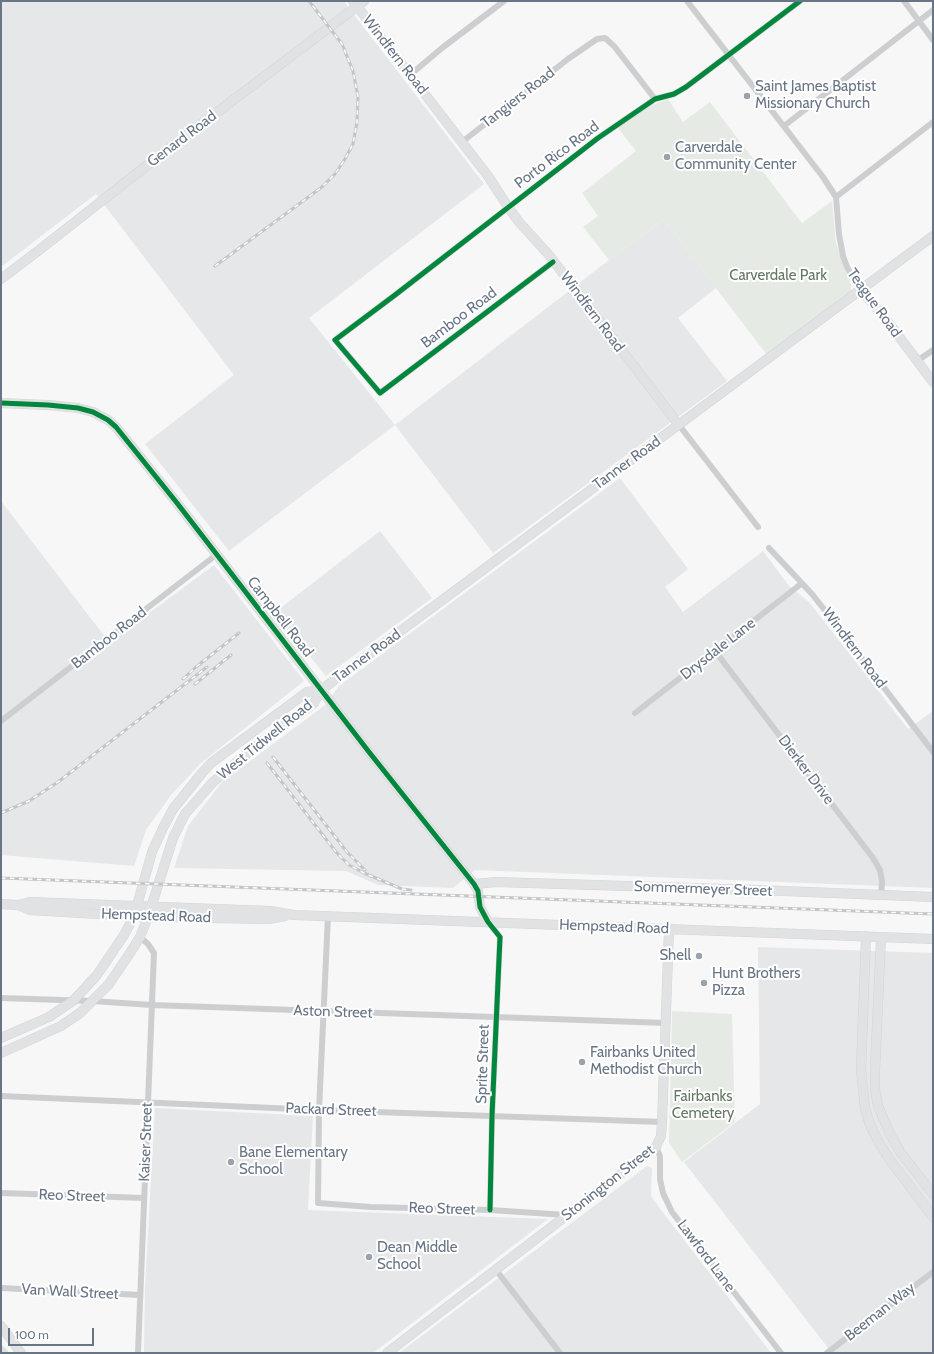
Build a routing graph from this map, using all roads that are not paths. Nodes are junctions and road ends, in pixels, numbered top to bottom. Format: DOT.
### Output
graph roads {
  1 [pos="504,1"];
  2 [pos="687,1"];
  3 [pos="800,1"];
  4 [pos="904,1"];
  5 [pos="358,3"];
  6 [pos="933,10"];
  7 [pos="919,21"];
  8 [pos="933,40"];
  9 [pos="729,55"];
  10 [pos="410,75"];
  11 [pos="655,99"];
  12 [pos="933,122"];
  13 [pos="784,126"];
  14 [pos="462,142"];
  15 [pos="836,197"];
  16 [pos="508,207"];
  17 [pos="933,236"];
  18 [pos="554,262"];
  19 [pos="1,279"];
  20 [pos="860,289"];
  21 [pos="933,350"];
  22 [pos="918,361"];
  23 [pos="933,382"];
  24 [pos="380,393"];
  25 [pos="1,403"];
  26 [pos="679,425"];
  27 [pos="758,527"];
  28 [pos="770,548"];
  29 [pos="216,554"];
  30 [pos="802,584"];
  31 [pos="715,651"];
  32 [pos="321,690"];
  33 [pos="635,713"];
  34 [pos="1,721"];
  35 [pos="242,740"];
  36 [pos="250,751"];
  37 [pos="933,752"];
  38 [pos="474,884"];
  39 [pos="881,896"];
  40 [pos="933,897"];
  41 [pos="1,904"];
  42 [pos="137,906"];
  43 [pos="59,907"];
  44 [pos="151,907"];
  45 [pos="240,914"];
  46 [pos="134,916"];
  47 [pos="328,916"];
  48 [pos="148,917"];
  49 [pos="488,922"];
  50 [pos="669,929"];
  51 [pos="140,936"];
  52 [pos="866,936"];
  53 [pos="881,937"];
  54 [pos="933,938"];
  55 [pos="1,998"];
  56 [pos="74,1000"];
  57 [pos="92,1001"];
  58 [pos="152,1005"];
  59 [pos="324,1011"];
  60 [pos="497,1017"];
  61 [pos="666,1023"];
  62 [pos="11,1034"];
  63 [pos="1,1038"];
  64 [pos="16,1047"];
  65 [pos="1,1053"];
  66 [pos="875,1056"];
  67 [pos="861,1057"];
  68 [pos="1,1096"];
  69 [pos="147,1102"];
  70 [pos="319,1110"];
  71 [pos="492,1116"];
  72 [pos="662,1122"];
  73 [pos="890,1134"];
  74 [pos="878,1141"];
  75 [pos="656,1148"];
  76 [pos="925,1184"];
  77 [pos="912,1190"];
  78 [pos="1,1193"];
  79 [pos="933,1194"];
  80 [pos="144,1198"];
  81 [pos="490,1210"];
  82 [pos="566,1215"];
  83 [pos="933,1217"];
  84 [pos="496,1270"];
  85 [pos="933,1272"];
  86 [pos="1,1288"];
  87 [pos="140,1295"];
  88 [pos="1,1326"];
  89 [pos="1,1351"];
  90 [pos="3,1353"];
  91 [pos="21,1353"];
  92 [pos="138,1353"];
  93 [pos="387,1353"];
  94 [pos="560,1353"];
  95 [pos="781,1353"];
  96 [pos="827,1353"];
  1 -- 10 [label="street"];
  2 -- 9 [label="street, Teague Road"];
  3 -- 9 [label="street, Porto Rico Road"];
  4 -- 7 [label="street"];
  5 -- 10 [label="street, Windfern Road"];
  5 -- 19 [label="street, Genard Road"];
  6 -- 7 [label="street"];
  7 -- 8 [label="street"];
  7 -- 13 [label="street"];
  9 -- 11 [label="street, Porto Rico Road"];
  9 -- 13 [label="street, Teague Road"];
  10 -- 14 [label="street, Windfern Road"];
  11 -- 14 [label="street, Tangiers Road"];
  11 -- 16 [label="street, Porto Rico Road"];
  12 -- 15 [label="street"];
  13 -- 15 [label="street, Teague Road"];
  14 -- 16 [label="street, Windfern Road"];
  15 -- 20 [label="street, Teague Road"];
  16 -- 18 [label="street, Windfern Road"];
  16 -- 24 [label="street, Porto Rico Road"];
  17 -- 20 [label="street, Tanner Road"];
  18 -- 24 [label="street, Bamboo Road"];
  18 -- 26 [label="street, Windfern Road"];
  20 -- 22 [label="street, Teague Road"];
  20 -- 26 [label="street, Tanner Road"];
  21 -- 22 [label="street"];
  22 -- 23 [label="street, Teague Road"];
  25 -- 29 [label="street, Campbell Road"];
  26 -- 27 [label="street, Windfern Road"];
  26 -- 32 [label="street, Tanner Road"];
  28 -- 30 [label="street, Windfern Road"];
  29 -- 32 [label="street, Campbell Road"];
  29 -- 34 [label="street, Bamboo Road"];
  30 -- 31 [label="street, Drysdale Lane"];
  30 -- 37 [label="street, Windfern Road"];
  31 -- 33 [label="street, Drysdale Lane"];
  31 -- 39 [label="street, Dierker Drive"];
  32 -- 35 [label="street, West Tidwell Road"];
  32 -- 36 [label="street, West Tidwell Road"];
  32 -- 38 [label="street, Campbell Road"];
  35 -- 36 [label="street"];
  35 -- 42 [label="street, West Tidwell Road"];
  36 -- 44 [label="street, West Tidwell Road"];
  38 -- 39 [label="street, Sommermeyer Street"];
  38 -- 49 [label="street, Campbell Road"];
  39 -- 40 [label="street, Sommermeyer Street"];
  41 -- 43 [label="street, Hempstead Road"];
  42 -- 43 [label="street, Hempstead Road"];
  42 -- 44 [label="street, Hempstead Road"];
  42 -- 46 [label="street, West Tidwell Road"];
  43 -- 46 [label="street, Hempstead Road"];
  44 -- 45 [label="street, Hempstead Road"];
  44 -- 48 [label="street, West Tidwell Road"];
  45 -- 47 [label="street, Hempstead Road"];
  45 -- 48 [label="street, Hempstead Road"];
  46 -- 48 [label="street, Hempstead Road"];
  46 -- 56 [label="street, West Tidwell Road"];
  47 -- 49 [label="street, Hempstead Road"];
  47 -- 59 [label="street"];
  48 -- 51 [label="street, West Tidwell Road"];
  49 -- 50 [label="street, Hempstead Road"];
  49 -- 60 [label="street, Sprite Street"];
  50 -- 52 [label="street, Hempstead Road"];
  50 -- 61 [label="street, Stonington Street"];
  51 -- 57 [label="street, West Tidwell Road"];
  51 -- 58 [label="street, Kaiser Street"];
  52 -- 53 [label="street, Hempstead Road"];
  52 -- 67 [label="street"];
  53 -- 54 [label="street, Hempstead Road"];
  53 -- 66 [label="street"];
  55 -- 56 [label="street, Aston Street"];
  56 -- 57 [label="street, Aston Street"];
  56 -- 62 [label="street, West Tidwell Road"];
  57 -- 58 [label="street, Aston Street"];
  57 -- 64 [label="street, West Tidwell Road"];
  58 -- 59 [label="street, Aston Street"];
  58 -- 69 [label="street, Kaiser Street"];
  59 -- 60 [label="street, Aston Street"];
  59 -- 70 [label="street"];
  60 -- 61 [label="street, Aston Street"];
  60 -- 71 [label="street, Sprite Street"];
  61 -- 72 [label="street, Stonington Street"];
  62 -- 63 [label="street, West Tidwell Road"];
  62 -- 64 [label="street"];
  64 -- 65 [label="street, West Tidwell Road"];
  66 -- 67 [label="street"];
  66 -- 73 [label="street"];
  67 -- 74 [label="street"];
  68 -- 69 [label="street, Packard Street"];
  69 -- 70 [label="street, Packard Street"];
  69 -- 80 [label="street, Kaiser Street"];
  70 -- 71 [label="street, Packard Street"];
  70 -- 81 [label="street, Reo Street"];
  71 -- 72 [label="street, Packard Street"];
  71 -- 81 [label="street, Sprite Street"];
  72 -- 75 [label="street, Stonington Street"];
  73 -- 74 [label="street"];
  73 -- 76 [label="street"];
  74 -- 77 [label="street"];
  75 -- 82 [label="street, Stonington Street"];
  75 -- 95 [label="street, Lawford Lane"];
  76 -- 77 [label="street"];
  76 -- 79 [label="street"];
  77 -- 83 [label="street"];
  78 -- 80 [label="street, Reo Street"];
  80 -- 87 [label="street, Kaiser Street"];
  81 -- 82 [label="street, Reo Street"];
  82 -- 84 [label="street, Stonington Street"];
  84 -- 93 [label="street, Stonington Street"];
  84 -- 94 [label="street"];
  85 -- 96 [label="street, Beeman Way"];
  86 -- 87 [label="street, Van Wall Street"];
  87 -- 92 [label="street, Kaiser Street"];
  88 -- 91 [label="street"];
  89 -- 90 [label="street"];
}
